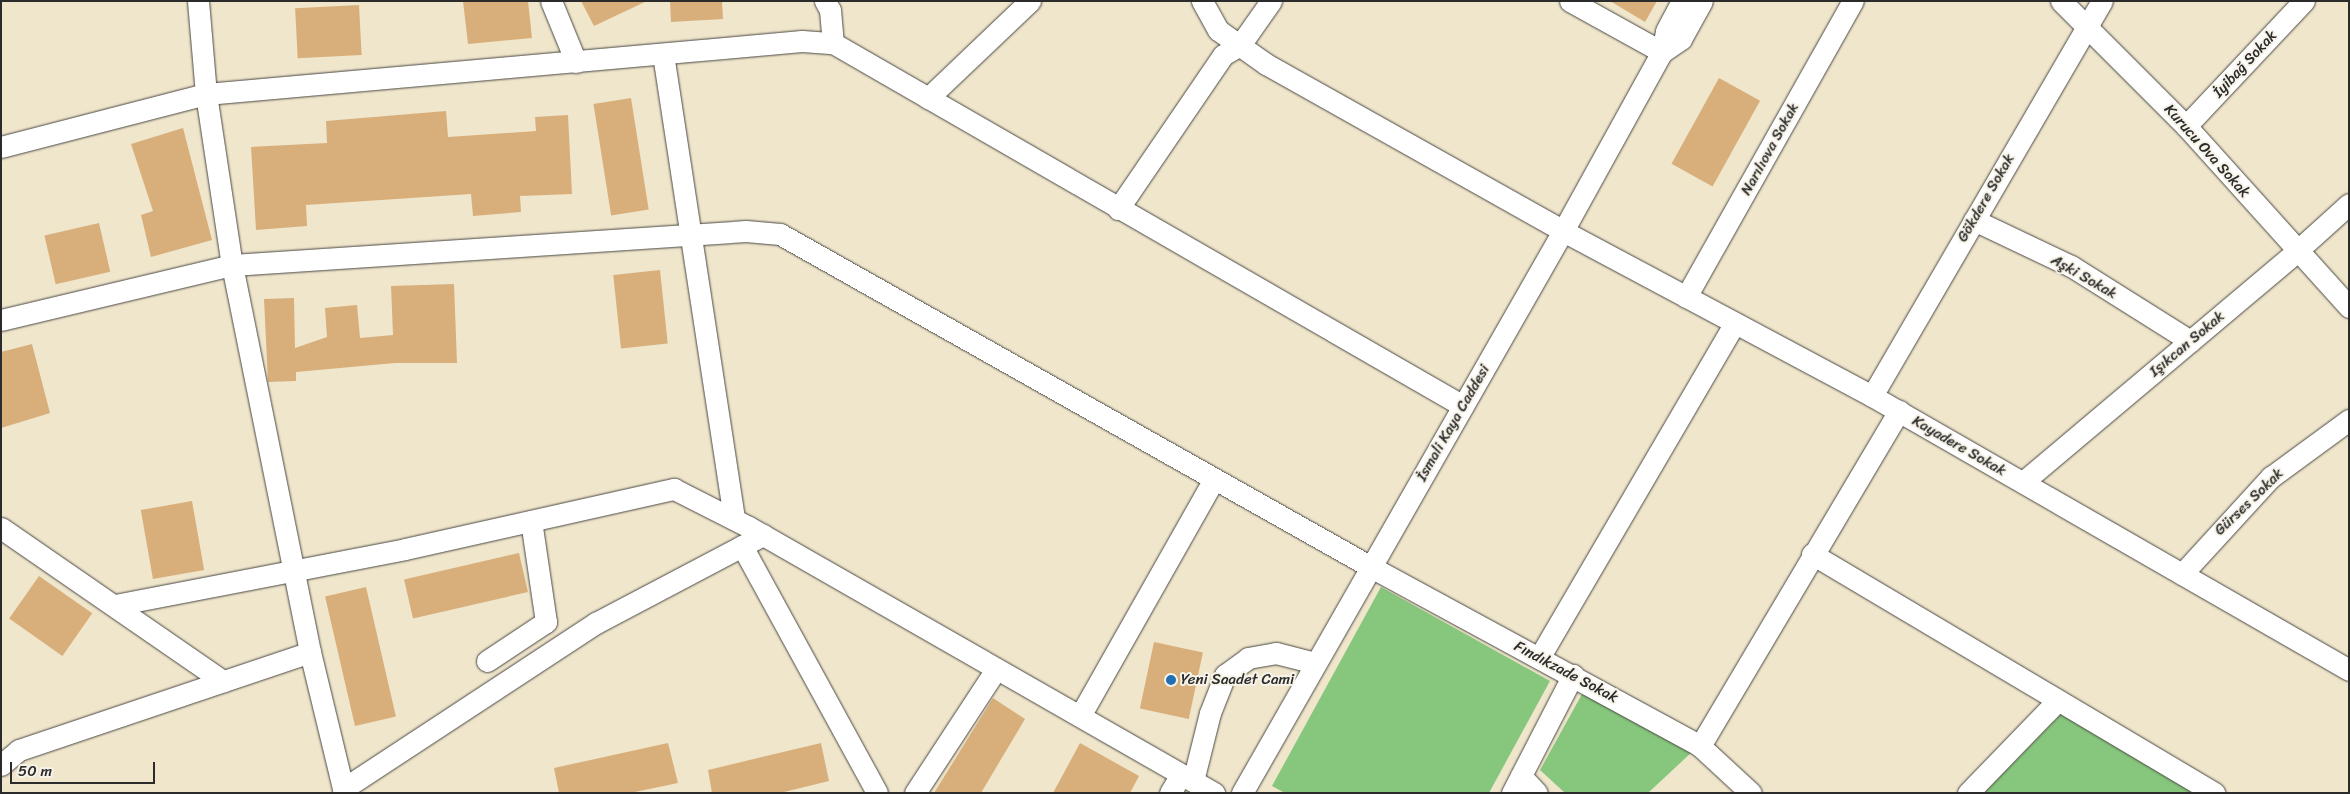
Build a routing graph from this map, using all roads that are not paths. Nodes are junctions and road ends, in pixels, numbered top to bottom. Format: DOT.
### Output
graph roads {
  1 [pos="198,1"];
  2 [pos="551,1"];
  3 [pos="825,1"];
  4 [pos="1030,1"];
  5 [pos="1202,1"];
  6 [pos="1271,1"];
  7 [pos="1570,1"];
  8 [pos="1682,1"];
  9 [pos="1702,1"];
  10 [pos="1853,1"];
  11 [pos="2061,1"];
  12 [pos="2102,1"];
  13 [pos="2304,1"];
  14 [pos="2086,25"];
  15 [pos="833,43"];
  16 [pos="1240,45"];
  17 [pos="1662,52"];
  18 [pos="663,54"];
  19 [pos="576,62"];
  20 [pos="206,94"];
  21 [pos="928,98"];
  22 [pos="2186,126"];
  23 [pos="1,147"];
  24 [pos="2349,204"];
  25 [pos="1118,209"];
  26 [pos="1974,220"];
  27 [pos="1563,231"];
  28 [pos="693,234"];
  29 [pos="2297,251"];
  30 [pos="232,265"];
  31 [pos="1686,297"];
  32 [pos="2349,307"];
  33 [pos="1,320"];
  34 [pos="1735,323"];
  35 [pos="2190,341"];
  36 [pos="1872,396"];
  37 [pos="1463,406"];
  38 [pos="1899,411"];
  39 [pos="2349,420"];
  40 [pos="1214,479"];
  41 [pos="2022,482"];
  42 [pos="734,519"];
  43 [pos="530,521"];
  44 [pos="1,528"];
  45 [pos="763,535"];
  46 [pos="742,546"];
  47 [pos="1812,554"];
  48 [pos="1371,567"];
  49 [pos="295,569"];
  50 [pos="2182,574"];
  51 [pos="115,605"];
  52 [pos="310,652"];
  53 [pos="1539,658"];
  54 [pos="487,661"];
  55 [pos="1315,663"];
  56 [pos="2347,667"];
  57 [pos="996,669"];
  58 [pos="1573,675"];
  59 [pos="223,681"];
  60 [pos="2058,700"];
  61 [pos="1080,716"];
  62 [pos="1700,746"];
  63 [pos="1,765"];
  64 [pos="1187,778"];
  65 [pos="1517,785"];
  66 [pos="344,791"];
  67 [pos="877,793"];
  68 [pos="915,793"];
  69 [pos="1170,793"];
  70 [pos="1214,793"];
  71 [pos="1242,793"];
  72 [pos="1537,793"];
  73 [pos="1751,793"];
  74 [pos="1968,793"];
  75 [pos="2214,793"];
  1 -- 20 [label="street"];
  2 -- 19 [label="street"];
  3 -- 15 [label="street"];
  4 -- 21 [label="street"];
  5 -- 16 [label="street, Kayadere Sokak"];
  6 -- 16 [label="street"];
  7 -- 17 [label="street"];
  8 -- 17 [label="street, İsmali Kaya Caddesi"];
  9 -- 17 [label="street, İsmali Kaya Caddesi"];
  10 -- 31 [label="street, Narılıova Sokak"];
  11 -- 14 [label="street, Kurucu Ova Sokak"];
  12 -- 14 [label="street, Gökdere Sokak"];
  13 -- 22 [label="street, İyibağ Sokak"];
  14 -- 22 [label="street, Kurucu Ova Sokak"];
  14 -- 26 [label="street, Gökdere Sokak"];
  15 -- 18 [label="street"];
  15 -- 21 [label="street"];
  16 -- 25 [label="street"];
  16 -- 27 [label="street, Kayadere Sokak"];
  17 -- 27 [label="street, İsmali Kaya Caddesi"];
  18 -- 19 [label="street"];
  18 -- 28 [label="street"];
  19 -- 20 [label="street"];
  20 -- 23 [label="street"];
  20 -- 30 [label="street"];
  21 -- 25 [label="street"];
  22 -- 29 [label="street, Kurucu Ova Sokak"];
  24 -- 29 [label="street, Işıkcan Sokak"];
  25 -- 37 [label="street"];
  26 -- 35 [label="street, Aşki Sokak"];
  26 -- 36 [label="street, Gökdere Sokak"];
  27 -- 31 [label="street, Kayadere Sokak"];
  27 -- 37 [label="street, İsmali Kaya Caddesi"];
  28 -- 30 [label="street, Fındıkzade Sokak"];
  28 -- 40 [label="street, Fındıkzade Sokak"];
  28 -- 42 [label="street"];
  29 -- 32 [label="street, Kurucu Ova Sokak"];
  29 -- 35 [label="street, Işıkcan Sokak"];
  30 -- 33 [label="street, Fındıkzade Sokak"];
  30 -- 49 [label="street"];
  31 -- 34 [label="street, Kayadere Sokak"];
  34 -- 36 [label="street, Kayadere Sokak"];
  34 -- 53 [label="street"];
  35 -- 41 [label="street, Işıkcan Sokak"];
  36 -- 38 [label="street, Kayadere Sokak"];
  37 -- 48 [label="street, İsmali Kaya Caddesi"];
  38 -- 41 [label="street, Kayadere Sokak"];
  38 -- 47 [label="street"];
  39 -- 50 [label="street, Gürses Sokak"];
  40 -- 48 [label="street, Fındıkzade Sokak"];
  40 -- 61 [label="street"];
  41 -- 50 [label="street, Kayadere Sokak"];
  42 -- 43 [label="street"];
  42 -- 45 [label="street"];
  43 -- 49 [label="street"];
  43 -- 54 [label="street"];
  44 -- 51 [label="street"];
  45 -- 46 [label="street"];
  45 -- 57 [label="street"];
  46 -- 66 [label="street"];
  46 -- 67 [label="street"];
  47 -- 60 [label="street"];
  47 -- 62 [label="street"];
  48 -- 53 [label="street, Fındıkzade Sokak"];
  48 -- 55 [label="street, İsmali Kaya Caddesi"];
  49 -- 51 [label="street"];
  49 -- 52 [label="street"];
  50 -- 56 [label="street, Kayadere Sokak"];
  51 -- 59 [label="street"];
  52 -- 59 [label="street"];
  52 -- 66 [label="street"];
  53 -- 58 [label="street, Fındıkzade Sokak"];
  55 -- 64 [label="street"];
  55 -- 71 [label="street, İsmali Kaya Caddesi"];
  57 -- 61 [label="street"];
  57 -- 68 [label="street"];
  58 -- 62 [label="street, Fındıkzade Sokak"];
  58 -- 65 [label="street"];
  59 -- 63 [label="street"];
  60 -- 74 [label="street"];
  60 -- 75 [label="street"];
  61 -- 64 [label="street"];
  62 -- 73 [label="street, Fındıkzade Sokak"];
  64 -- 69 [label="street"];
  64 -- 70 [label="street"];
  65 -- 72 [label="street"];
}
